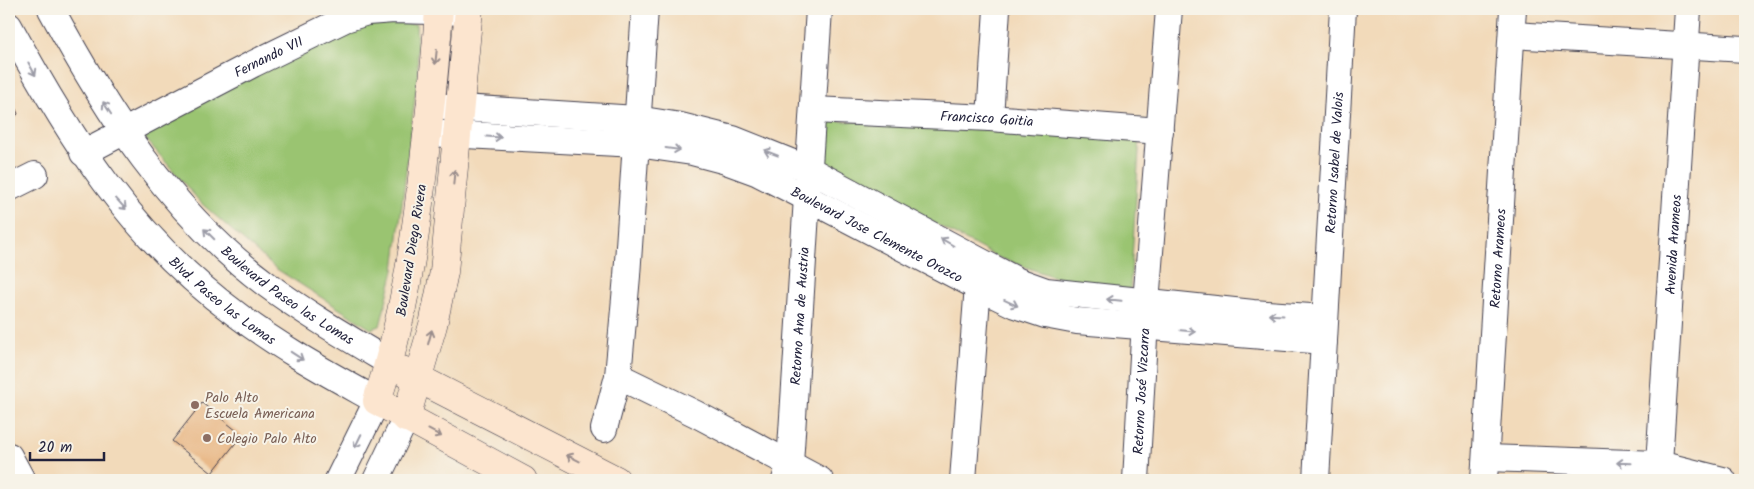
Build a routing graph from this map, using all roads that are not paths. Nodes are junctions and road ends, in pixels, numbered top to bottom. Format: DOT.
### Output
graph roads {
  1 [pos="51,9"];
  2 [pos="439,9"];
  3 [pos="645,9"];
  4 [pos="820,9"];
  5 [pos="997,9"];
  6 [pos="1169,9"];
  7 [pos="1343,9"];
  8 [pos="1513,9"];
  9 [pos="1688,9"];
  10 [pos="469,10"];
  11 [pos="9,26"];
  12 [pos="1512,35"];
  13 [pos="1686,45"];
  14 [pos="1745,49"];
  15 [pos="460,108"];
  16 [pos="813,110"];
  17 [pos="990,118"];
  18 [pos="637,119"];
  19 [pos="429,120"];
  20 [pos="1160,131"];
  21 [pos="122,132"];
  22 [pos="458,135"];
  23 [pos="637,144"];
  24 [pos="83,153"];
  25 [pos="808,169"];
  26 [pos="35,175"];
  27 [pos="9,188"];
  28 [pos="807,198"];
  29 [pos="980,261"];
  30 [pos="978,287"];
  31 [pos="1145,315"];
  32 [pos="1324,330"];
  33 [pos="390,364"];
  34 [pos="618,376"];
  35 [pos="418,379"];
  36 [pos="378,401"];
  37 [pos="406,418"];
  38 [pos="604,429"];
  39 [pos="9,456"];
  40 [pos="1485,469"];
  41 [pos="787,472"];
  42 [pos="1659,472"];
  43 [pos="22,480"];
  44 [pos="338,480"];
  45 [pos="376,480"];
  46 [pos="523,480"];
  47 [pos="616,480"];
  48 [pos="820,480"];
  49 [pos="963,480"];
  50 [pos="1136,480"];
  51 [pos="1316,480"];
  52 [pos="1723,480"];
  21 -- 1 [label="street, Boulevard Paseo las Lomas, one-way"];
  2 -- 10 [label="street, Fernando VII"];
  2 -- 19 [label="street, Boulevard Diego Rivera, one-way"];
  2 -- 21 [label="street, Fernando VII"];
  3 -- 18 [label="street"];
  4 -- 16 [label="street, Retorno Ana de Austria"];
  5 -- 17 [label="street"];
  6 -- 20 [label="street"];
  7 -- 32 [label="street, Retorno Isabel de Valois"];
  8 -- 12 [label="street, Retorno Arameos"];
  9 -- 13 [label="street, Avenida Arameos"];
  10 -- 15 [label="street"];
  11 -- 24 [label="street, Blvd. Paseo las Lomas, one-way"];
  12 -- 13 [label="street"];
  12 -- 40 [label="street, Retorno Arameos"];
  13 -- 14 [label="street"];
  13 -- 42 [label="street, Avenida Arameos"];
  15 -- 18 [label="street, Boulevard Jose Clemente Orozco"];
  15 -- 19 [label="street, Boulevard Jose Clemente Orozco"];
  15 -- 22 [label="street"];
  16 -- 17 [label="street, Francisco Goitia"];
  16 -- 25 [label="street, Retorno Ana de Austria"];
  17 -- 20 [label="street, Francisco Goitia"];
  18 -- 23 [label="street"];
  25 -- 18 [label="street, Boulevard Jose Clemente Orozco, one-way"];
  19 -- 22 [label="street, Boulevard Jose Clemente Orozco"];
  19 -- 33 [label="street, Boulevard Diego Rivera"];
  20 -- 31 [label="street"];
  21 -- 24 [label="street, Fernando VII"];
  33 -- 21 [label="street, Boulevard Paseo las Lomas, one-way"];
  22 -- 23 [label="street, Boulevard Jose Clemente Orozco, one-way"];
  35 -- 22 [label="street, one-way"];
  23 -- 28 [label="street, Boulevard Jose Clemente Orozco, one-way"];
  23 -- 34 [label="street"];
  24 -- 36 [label="street, Blvd. Paseo las Lomas, one-way"];
  25 -- 28 [label="street, Retorno Ana de Austria"];
  29 -- 25 [label="street, Boulevard Jose Clemente Orozco, one-way"];
  26 -- 27 [label="street"];
  28 -- 30 [label="street, Boulevard Jose Clemente Orozco"];
  28 -- 41 [label="street, Retorno Ana de Austria"];
  29 -- 30 [label="street"];
  31 -- 29 [label="street, Boulevard Jose Clemente Orozco, one-way"];
  30 -- 31 [label="street, Boulevard Jose Clemente Orozco, one-way"];
  30 -- 49 [label="street"];
  31 -- 32 [label="street, Boulevard Jose Clemente Orozco"];
  31 -- 50 [label="street, Retorno José Vizcarra"];
  32 -- 51 [label="street"];
  33 -- 35 [label="street, Boulevard Paseo las Lomas"];
  33 -- 36 [label="street, Boulevard Diego Rivera"];
  34 -- 38 [label="street"];
  34 -- 41 [label="street"];
  35 -- 37 [label="street"];
  47 -- 35 [label="street, Boulevard Paseo las Lomas, one-way"];
  36 -- 37 [label="street, Blvd. Paseo las Lomas"];
  36 -- 44 [label="street, Boulevard Diego Rivera, one-way"];
  37 -- 45 [label="street"];
  37 -- 46 [label="street, Blvd. Paseo las Lomas, one-way"];
  39 -- 43 [label="street"];
  42 -- 40 [label="street, one-way"];
  41 -- 48 [label="street"];
  42 -- 52 [label="street"];
}
